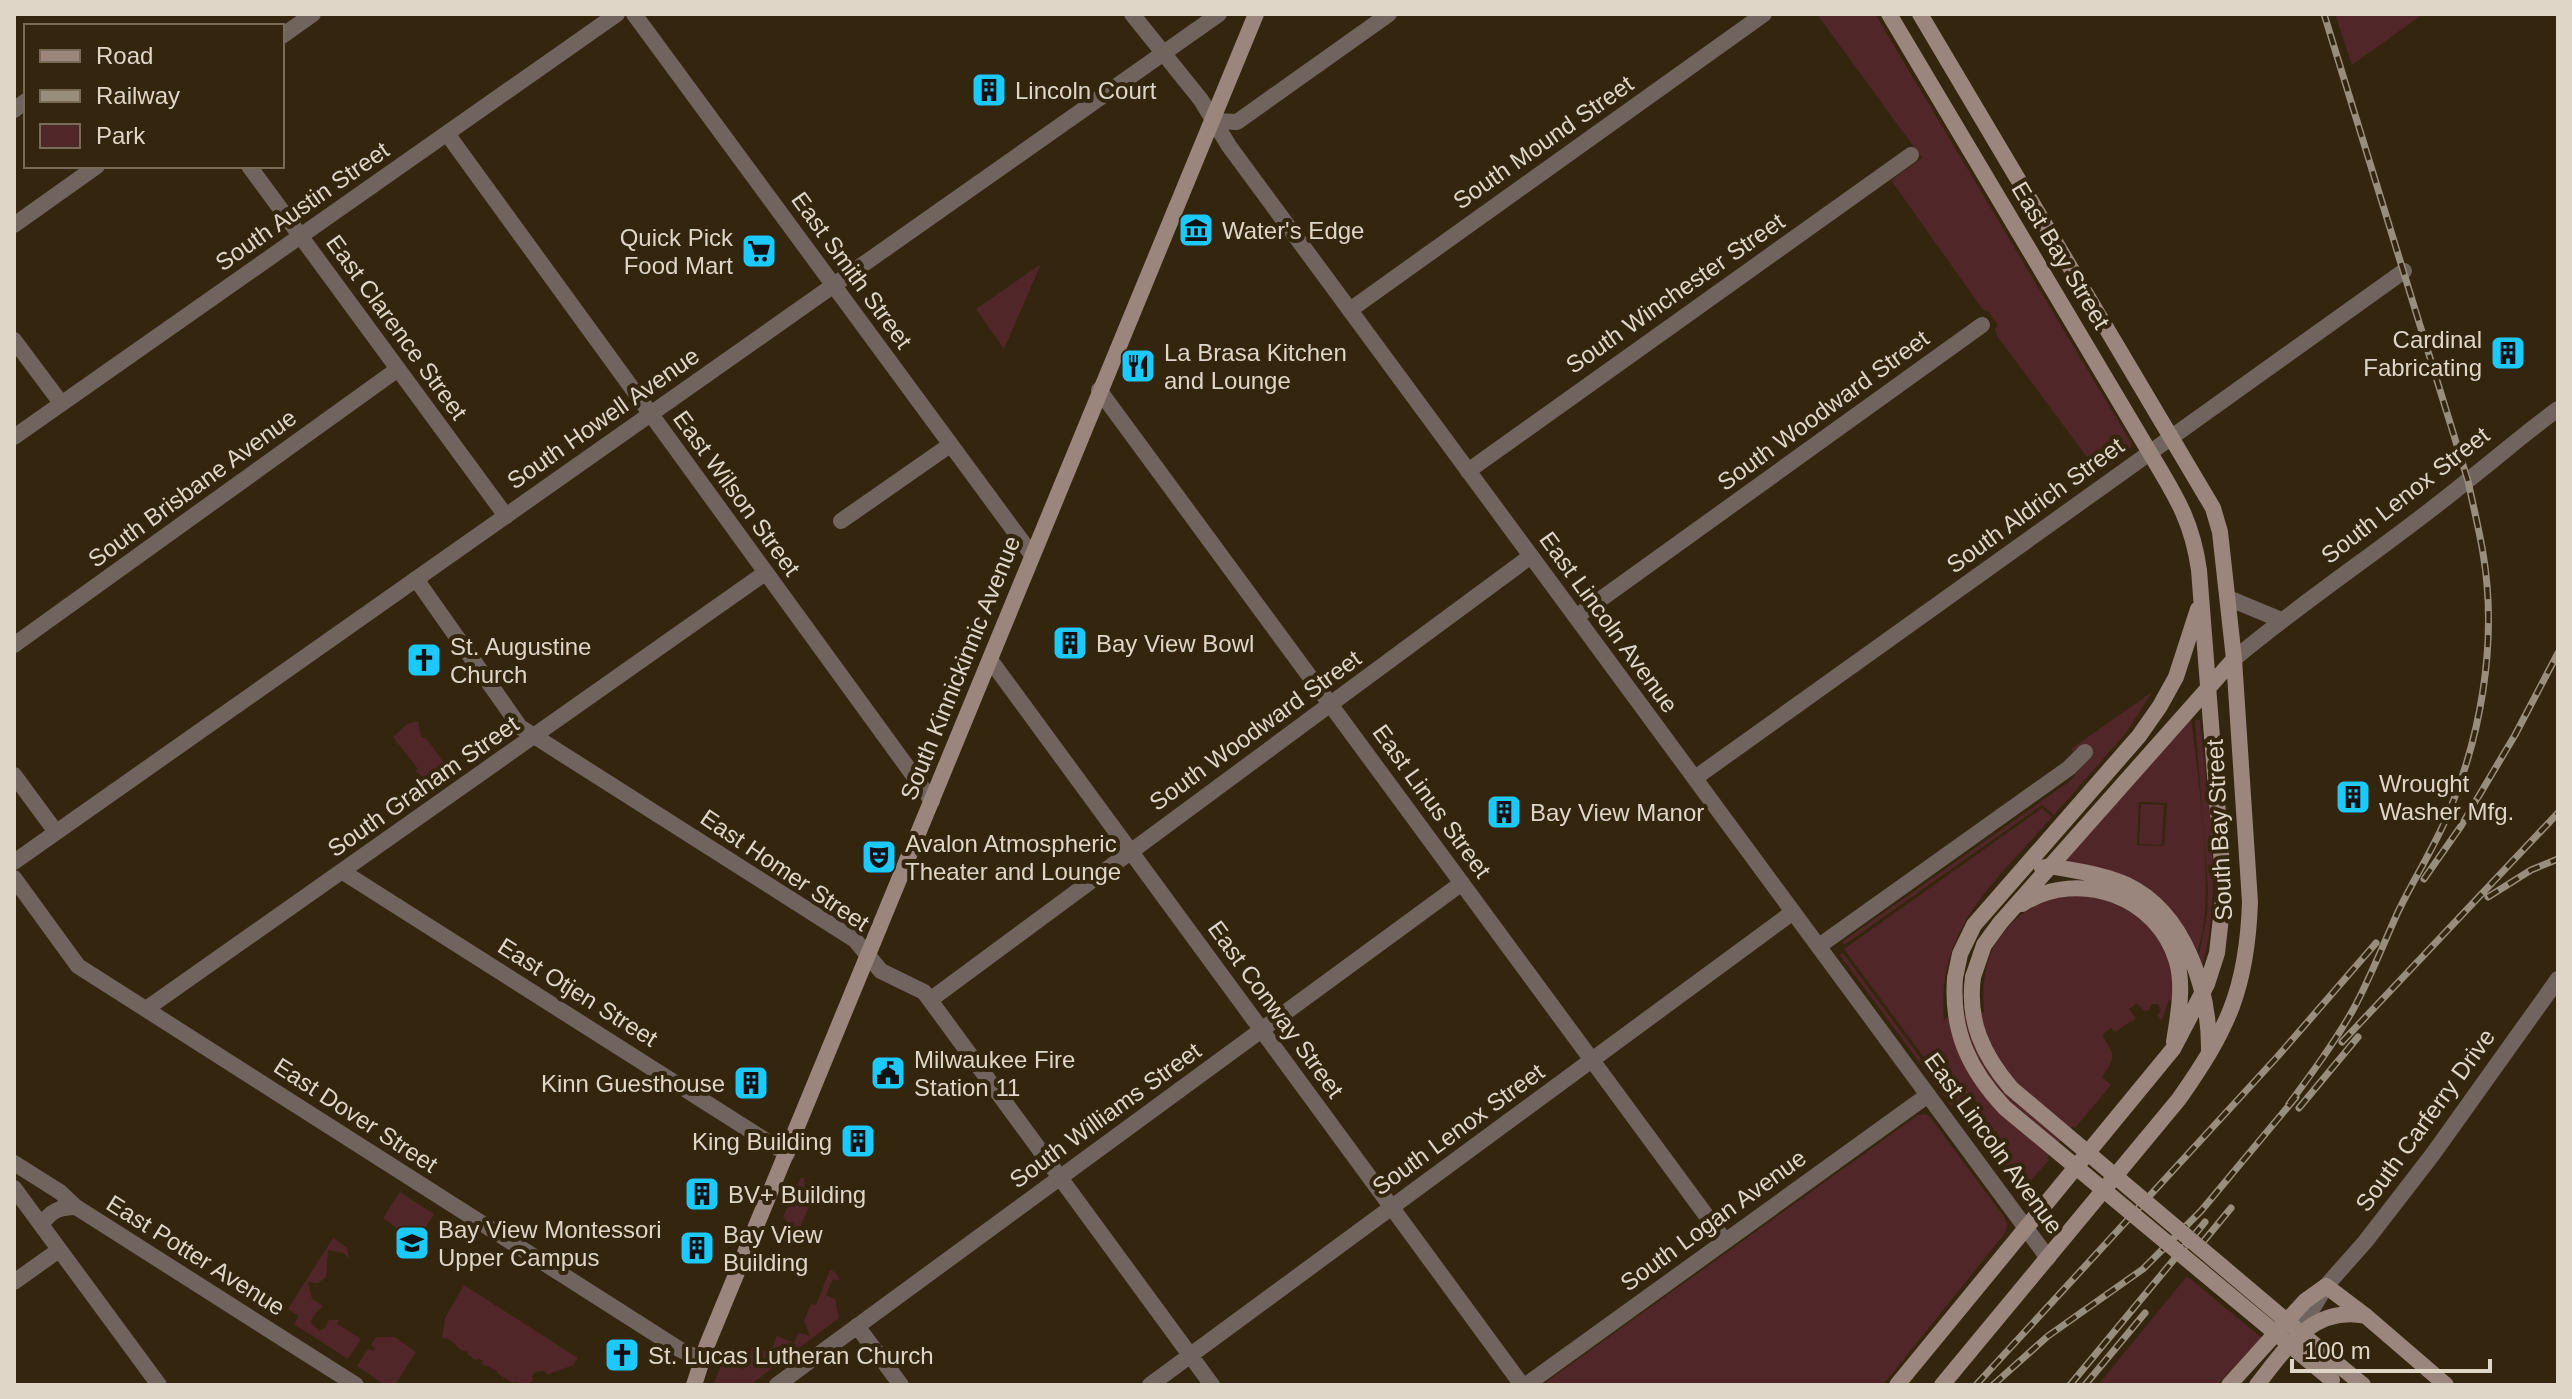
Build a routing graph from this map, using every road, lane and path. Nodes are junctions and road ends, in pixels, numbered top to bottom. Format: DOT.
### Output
graph roads {
  1 [pos="313,14"];
  2 [pos="617,14"];
  3 [pos="634,14"];
  4 [pos="1132,14"];
  5 [pos="1219,14"];
  6 [pos="1256,14"];
  7 [pos="1389,14"];
  8 [pos="1764,14"];
  9 [pos="1889,14"];
  10 [pos="1920,14"];
  11 [pos="284,35"];
  12 [pos="1164,53"];
  13 [pos="1214,121"];
  14 [pos="448,135"];
  15 [pos="1911,155"];
  16 [pos="94,168"];
  17 [pos="250,168"];
  18 [pos="14,225"];
  19 [pos="300,236"];
  20 [pos="2404,271"];
  21 [pos="834,286"];
  22 [pos="1350,310"];
  23 [pos="1982,325"];
  24 [pos="14,340"];
  25 [pos="398,369"];
  26 [pos="1099,390"];
  27 [pos="61,403"];
  28 [pos="2558,409"];
  29 [pos="651,414"];
  30 [pos="14,437"];
  31 [pos="2172,437"];
  32 [pos="950,445"];
  33 [pos="2150,453"];
  34 [pos="1468,471"];
  35 [pos="2213,508"];
  36 [pos="506,516"];
  37 [pos="841,521"];
  38 [pos="2189,523"];
  39 [pos="1032,555"];
  40 [pos="1531,556"];
  41 [pos="765,573"];
  42 [pos="416,579"];
  43 [pos="2228,598"];
  44 [pos="2201,600"];
  45 [pos="1576,617"];
  46 [pos="2281,620"];
  47 [pos="14,645"];
  48 [pos="2234,659"];
  49 [pos="991,661"];
  50 [pos="2206,687"];
  51 [pos="1331,704"];
  52 [pos="534,736"];
  53 [pos="2085,752"];
  54 [pos="14,775"];
  55 [pos="1695,778"];
  56 [pos="932,801"];
  57 [pos="56,832"];
  58 [pos="1130,851"];
  59 [pos="14,862"];
  60 [pos="2050,866"];
  61 [pos="343,872"];
  62 [pos="2017,874"];
  63 [pos="14,878"];
  64 [pos="1462,883"];
  65 [pos="2011,911"];
  66 [pos="1793,912"];
  67 [pos="1819,946"];
  68 [pos="868,956"];
  69 [pos="2558,979"];
  70 [pos="2203,994"];
  71 [pos="930,1000"];
  72 [pos="146,1009"];
  73 [pos="1261,1030"];
  74 [pos="2173,1049"];
  75 [pos="2209,1056"];
  76 [pos="1592,1060"];
  77 [pos="1928,1095"];
  78 [pos="787,1154"];
  79 [pos="14,1163"];
  80 [pos="1060,1178"];
  81 [pos="14,1188"];
  82 [pos="76,1207"];
  83 [pos="1392,1208"];
  84 [pos="41,1225"];
  85 [pos="2025,1226"];
  86 [pos="1725,1241"];
  87 [pos="59,1250"];
  88 [pos="2048,1258"];
  89 [pos="14,1282"];
  90 [pos="2326,1286"];
  91 [pos="2367,1317"];
  92 [pos="857,1326"];
  93 [pos="2293,1340"];
  94 [pos="1190,1356"];
  95 [pos="702,1360"];
  96 [pos="2337,1377"];
  97 [pos="159,1385"];
  98 [pos="356,1385"];
  99 [pos="694,1385"];
  100 [pos="777,1385"];
  101 [pos="901,1385"];
  102 [pos="1150,1385"];
  103 [pos="1212,1385"];
  104 [pos="1524,1385"];
  105 [pos="1897,1385"];
  106 [pos="1942,1385"];
  107 [pos="2229,1385"];
  108 [pos="2257,1385"];
  109 [pos="2363,1385"];
  110 [pos="2446,1385"];
  1 -- 11 [label="street"];
  2 -- 14 [label="street, South Austin Street"];
  3 -- 21 [label="street, East Smith Street"];
  4 -- 12 [label="street, East Lincoln Avenue"];
  5 -- 12 [label="street, South Howell Avenue"];
  6 -- 13 [label="main road, South Kinnickinnic Avenue"];
  7 -- 13 [label="street"];
  8 -- 22 [label="street, South Mound Street"];
  9 -- 33 [label="main road, East Bay Street"];
  10 -- 31 [label="main road, East Bay Street"];
  12 -- 13 [label="street, East Lincoln Avenue"];
  12 -- 21 [label="street, South Howell Avenue"];
  13 -- 22 [label="street, East Lincoln Avenue"];
  13 -- 26 [label="main road, South Kinnickinnic Avenue"];
  14 -- 19 [label="street, South Austin Street"];
  14 -- 29 [label="street, East Wilson Street"];
  15 -- 34 [label="street, South Winchester Street"];
  16 -- 18 [label="street"];
  17 -- 19 [label="street, East Clarence Street"];
  19 -- 25 [label="street, East Clarence Street"];
  19 -- 27 [label="street, South Austin Street"];
  20 -- 31 [label="street, South Aldrich Street"];
  21 -- 29 [label="street, South Howell Avenue"];
  21 -- 32 [label="street, East Smith Street"];
  22 -- 34 [label="street, East Lincoln Avenue"];
  23 -- 45 [label="street, South Woodward Street"];
  24 -- 27 [label="street"];
  25 -- 36 [label="street, East Clarence Street"];
  25 -- 47 [label="street, South Brisbane Avenue"];
  26 -- 39 [label="main road, South Kinnickinnic Avenue"];
  26 -- 51 [label="street, East Linus Street"];
  27 -- 30 [label="street, South Austin Street"];
  28 -- 46 [label="street, South Lenox Street"];
  29 -- 36 [label="street, South Howell Avenue"];
  29 -- 41 [label="street, East Wilson Street"];
  31 -- 33 [label="street, South Aldrich Street"];
  31 -- 35 [label="main road, East Bay Street"];
  32 -- 37 [label="street"];
  32 -- 39 [label="street, East Smith Street"];
  33 -- 38 [label="main road, East Bay Street"];
  33 -- 55 [label="street, South Aldrich Street"];
  34 -- 40 [label="street, East Lincoln Avenue"];
  35 -- 43 [label="main road, South Bay Street"];
  36 -- 42 [label="street, South Howell Avenue"];
  38 -- 44 [label="main road, South Bay Street"];
  39 -- 49 [label="main road, South Kinnickinnic Avenue"];
  40 -- 45 [label="street, East Lincoln Avenue"];
  40 -- 51 [label="street, South Woodward Street"];
  41 -- 52 [label="street, South Graham Street"];
  41 -- 56 [label="street, East Wilson Street"];
  42 -- 52 [label="street, East Homer Street"];
  42 -- 57 [label="street, South Howell Avenue"];
  43 -- 46 [label="street"];
  43 -- 48 [label="main road, South Bay Street"];
  44 -- 50 [label="main road, South Bay Street"];
  44 -- 62 [label="main road, East Lincoln Avenue"];
  45 -- 55 [label="street, East Lincoln Avenue"];
  46 -- 48 [label="street, South Lenox Street"];
  48 -- 50 [label="main road, East Lincoln Avenue"];
  48 -- 75 [label="main road, South Bay Street"];
  49 -- 56 [label="main road, South Kinnickinnic Avenue"];
  49 -- 58 [label="street, East Conway Street"];
  50 -- 60 [label="main road, East Lincoln Avenue"];
  50 -- 70 [label="main road, South Bay Street"];
  51 -- 58 [label="street, South Woodward Street"];
  51 -- 64 [label="street, East Linus Street"];
  52 -- 61 [label="street, South Graham Street"];
  52 -- 68 [label="street, East Homer Street"];
  53 -- 67 [label="street"];
  54 -- 57 [label="street"];
  55 -- 66 [label="street, East Lincoln Avenue"];
  56 -- 68 [label="main road, South Kinnickinnic Avenue"];
  57 -- 59 [label="street, South Howell Avenue"];
  58 -- 71 [label="street, South Woodward Street"];
  58 -- 73 [label="street, East Conway Street"];
  60 -- 62 [label="main road"];
  60 -- 65 [label="main road, East Lincoln Avenue"];
  60 -- 70 [label="main road"];
  61 -- 72 [label="street, South Graham Street"];
  61 -- 78 [label="street, East Otjen Street"];
  62 -- 96 [label="main road, East Lincoln Avenue, bridge"];
  63 -- 72 [label="street, East Dover Street"];
  64 -- 73 [label="street, South Williams Street"];
  64 -- 76 [label="street, East Linus Street"];
  65 -- 74 [label="main road"];
  65 -- 96 [label="main road, East Lincoln Avenue, bridge"];
  66 -- 67 [label="street, East Lincoln Avenue"];
  66 -- 76 [label="street, South Lenox Street"];
  67 -- 77 [label="street, East Lincoln Avenue"];
  68 -- 71 [label="street, East Homer Street"];
  68 -- 78 [label="main road, South Kinnickinnic Avenue"];
  69 -- 90 [label="street, South Carferry Drive"];
  70 -- 74 [label="main road, South Bay Street"];
  70 -- 75 [label="main road"];
  71 -- 80 [label="street, East Homer Street"];
  72 -- 95 [label="street, East Dover Street"];
  73 -- 80 [label="street, South Williams Street"];
  73 -- 83 [label="street, East Conway Street"];
  74 -- 85 [label="main road, South Bay Street"];
  75 -- 88 [label="main road, South Bay Street"];
  76 -- 83 [label="street, South Lenox Street"];
  76 -- 86 [label="street, East Linus Street"];
  77 -- 85 [label="street, East Lincoln Avenue"];
  77 -- 86 [label="street, South Logan Avenue"];
  78 -- 95 [label="main road, South Kinnickinnic Avenue"];
  79 -- 82 [label="street, East Potter Avenue"];
  80 -- 92 [label="street, South Williams Street"];
  80 -- 94 [label="street, East Homer Street"];
  81 -- 84 [label="street"];
  82 -- 84 [label="street"];
  82 -- 98 [label="street, East Potter Avenue"];
  83 -- 94 [label="street, South Lenox Street"];
  83 -- 104 [label="street, East Conway Street"];
  84 -- 87 [label="street"];
  85 -- 88 [label="street, East Lincoln Avenue"];
  85 -- 105 [label="main road, South Bay Street"];
  86 -- 104 [label="street, South Logan Avenue"];
  87 -- 89 [label="street"];
  87 -- 97 [label="street"];
  88 -- 106 [label="main road, South Bay Street"];
  90 -- 91 [label="main road"];
  90 -- 93 [label="street, South Carferry Drive"];
  90 -- 107 [label="main road, South Carferry Drive"];
  91 -- 93 [label="main road"];
  91 -- 110 [label="main road"];
  92 -- 100 [label="street, South Williams Street"];
  92 -- 101 [label="street"];
  93 -- 108 [label="main road, South Carferry Drive"];
  94 -- 102 [label="street, South Lenox Street"];
  94 -- 103 [label="street, East Homer Street"];
  95 -- 99 [label="main road, South Kinnickinnic Avenue"];
  96 -- 109 [label="main road, East Lincoln Avenue"];
}
